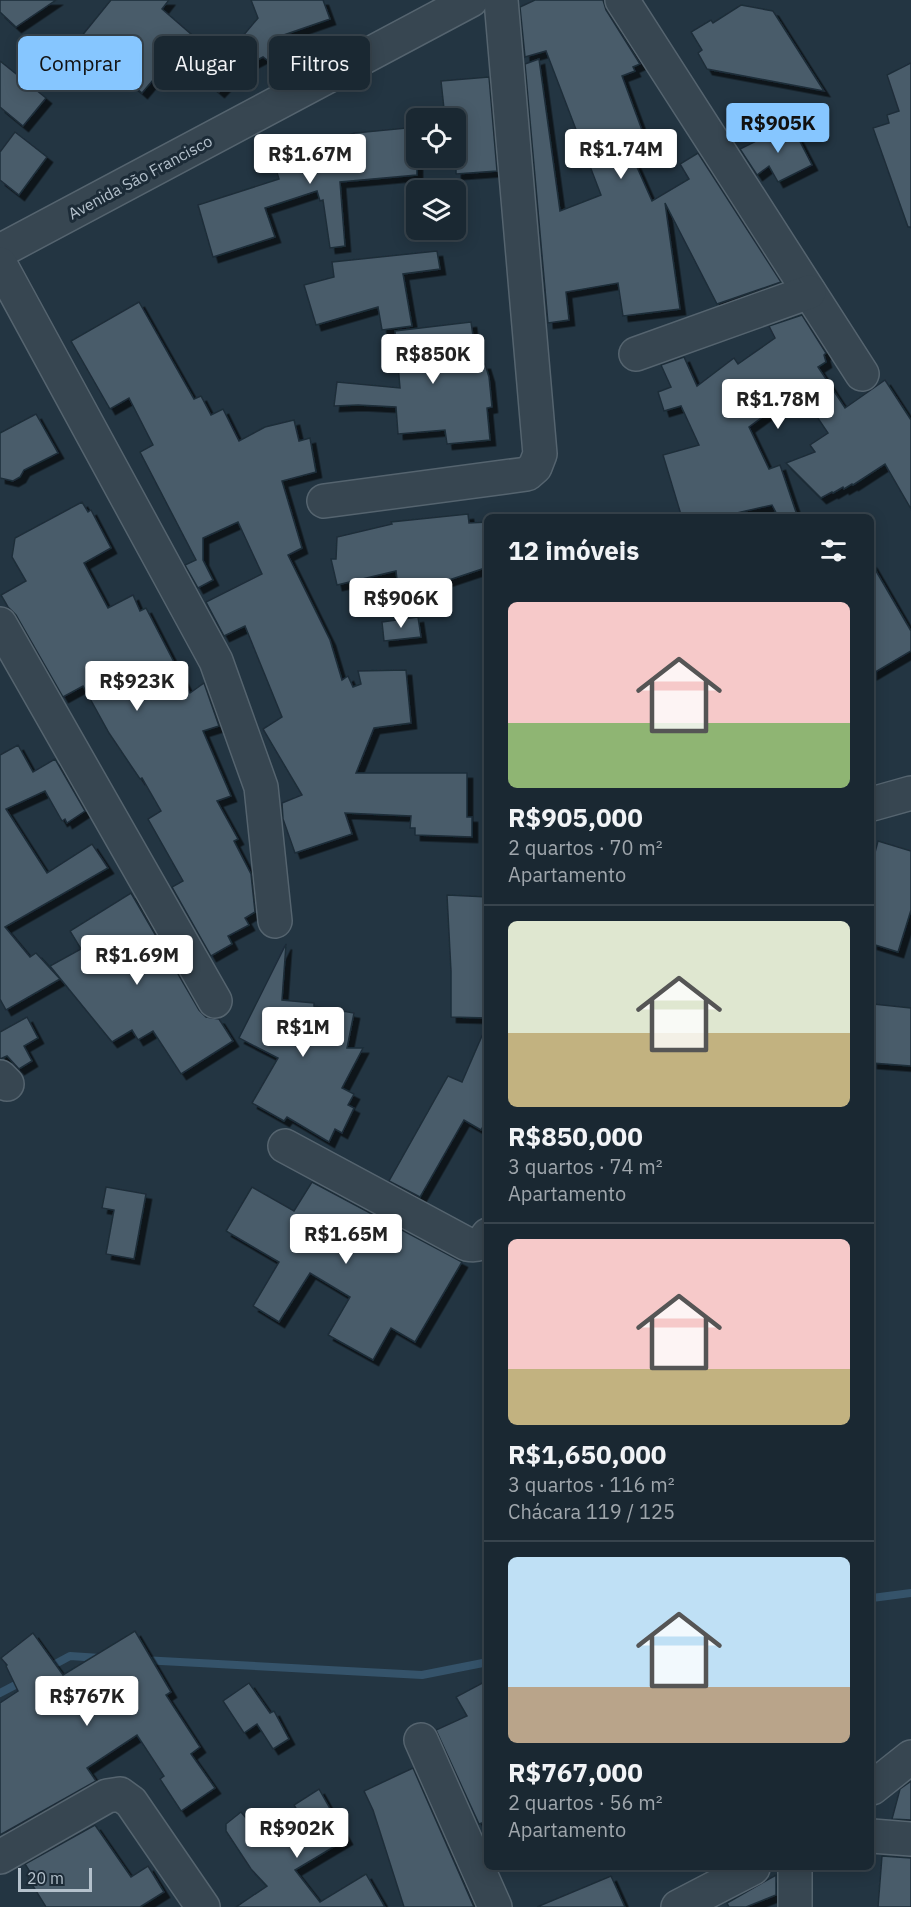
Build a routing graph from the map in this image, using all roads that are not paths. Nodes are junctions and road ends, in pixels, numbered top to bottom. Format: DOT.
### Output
graph roads {
  1 [pos="501,0"];
  2 [pos="622,0"];
  3 [pos="465,1"];
  4 [pos="0,251"];
  5 [pos="0,264"];
  6 [pos="809,292"];
  7 [pos="636,354"];
  8 [pos="862,374"];
  9 [pos="324,501"];
  10 [pos="0,624"];
  11 [pos="911,793"];
  12 [pos="874,803"];
  13 [pos="275,921"];
  14 [pos="215,1001"];
  15 [pos="285,1146"];
  16 [pos="483,1242"];
  17 [pos="422,1740"];
  18 [pos="911,1757"];
  19 [pos="874,1786"];
  20 [pos="874,1836"];
  21 [pos="911,1839"];
  22 [pos="0,1857"];
  23 [pos="749,1870"];
  24 [pos="795,1870"];
  25 [pos="203,1907"];
  26 [pos="495,1907"];
  27 [pos="678,1907"];
  28 [pos="795,1907"];
  1 -- 9 [label="street"];
  2 -- 6 [label="street"];
  3 -- 4 [label="street, Avenida São Francisco"];
  5 -- 13 [label="street"];
  6 -- 7 [label="street"];
  6 -- 8 [label="street"];
  10 -- 14 [label="street"];
  11 -- 12 [label="street"];
  15 -- 16 [label="street"];
  17 -- 26 [label="street"];
  18 -- 19 [label="street"];
  20 -- 21 [label="street"];
  22 -- 25 [label="street"];
  23 -- 27 [label="street"];
  24 -- 28 [label="street"];
}
